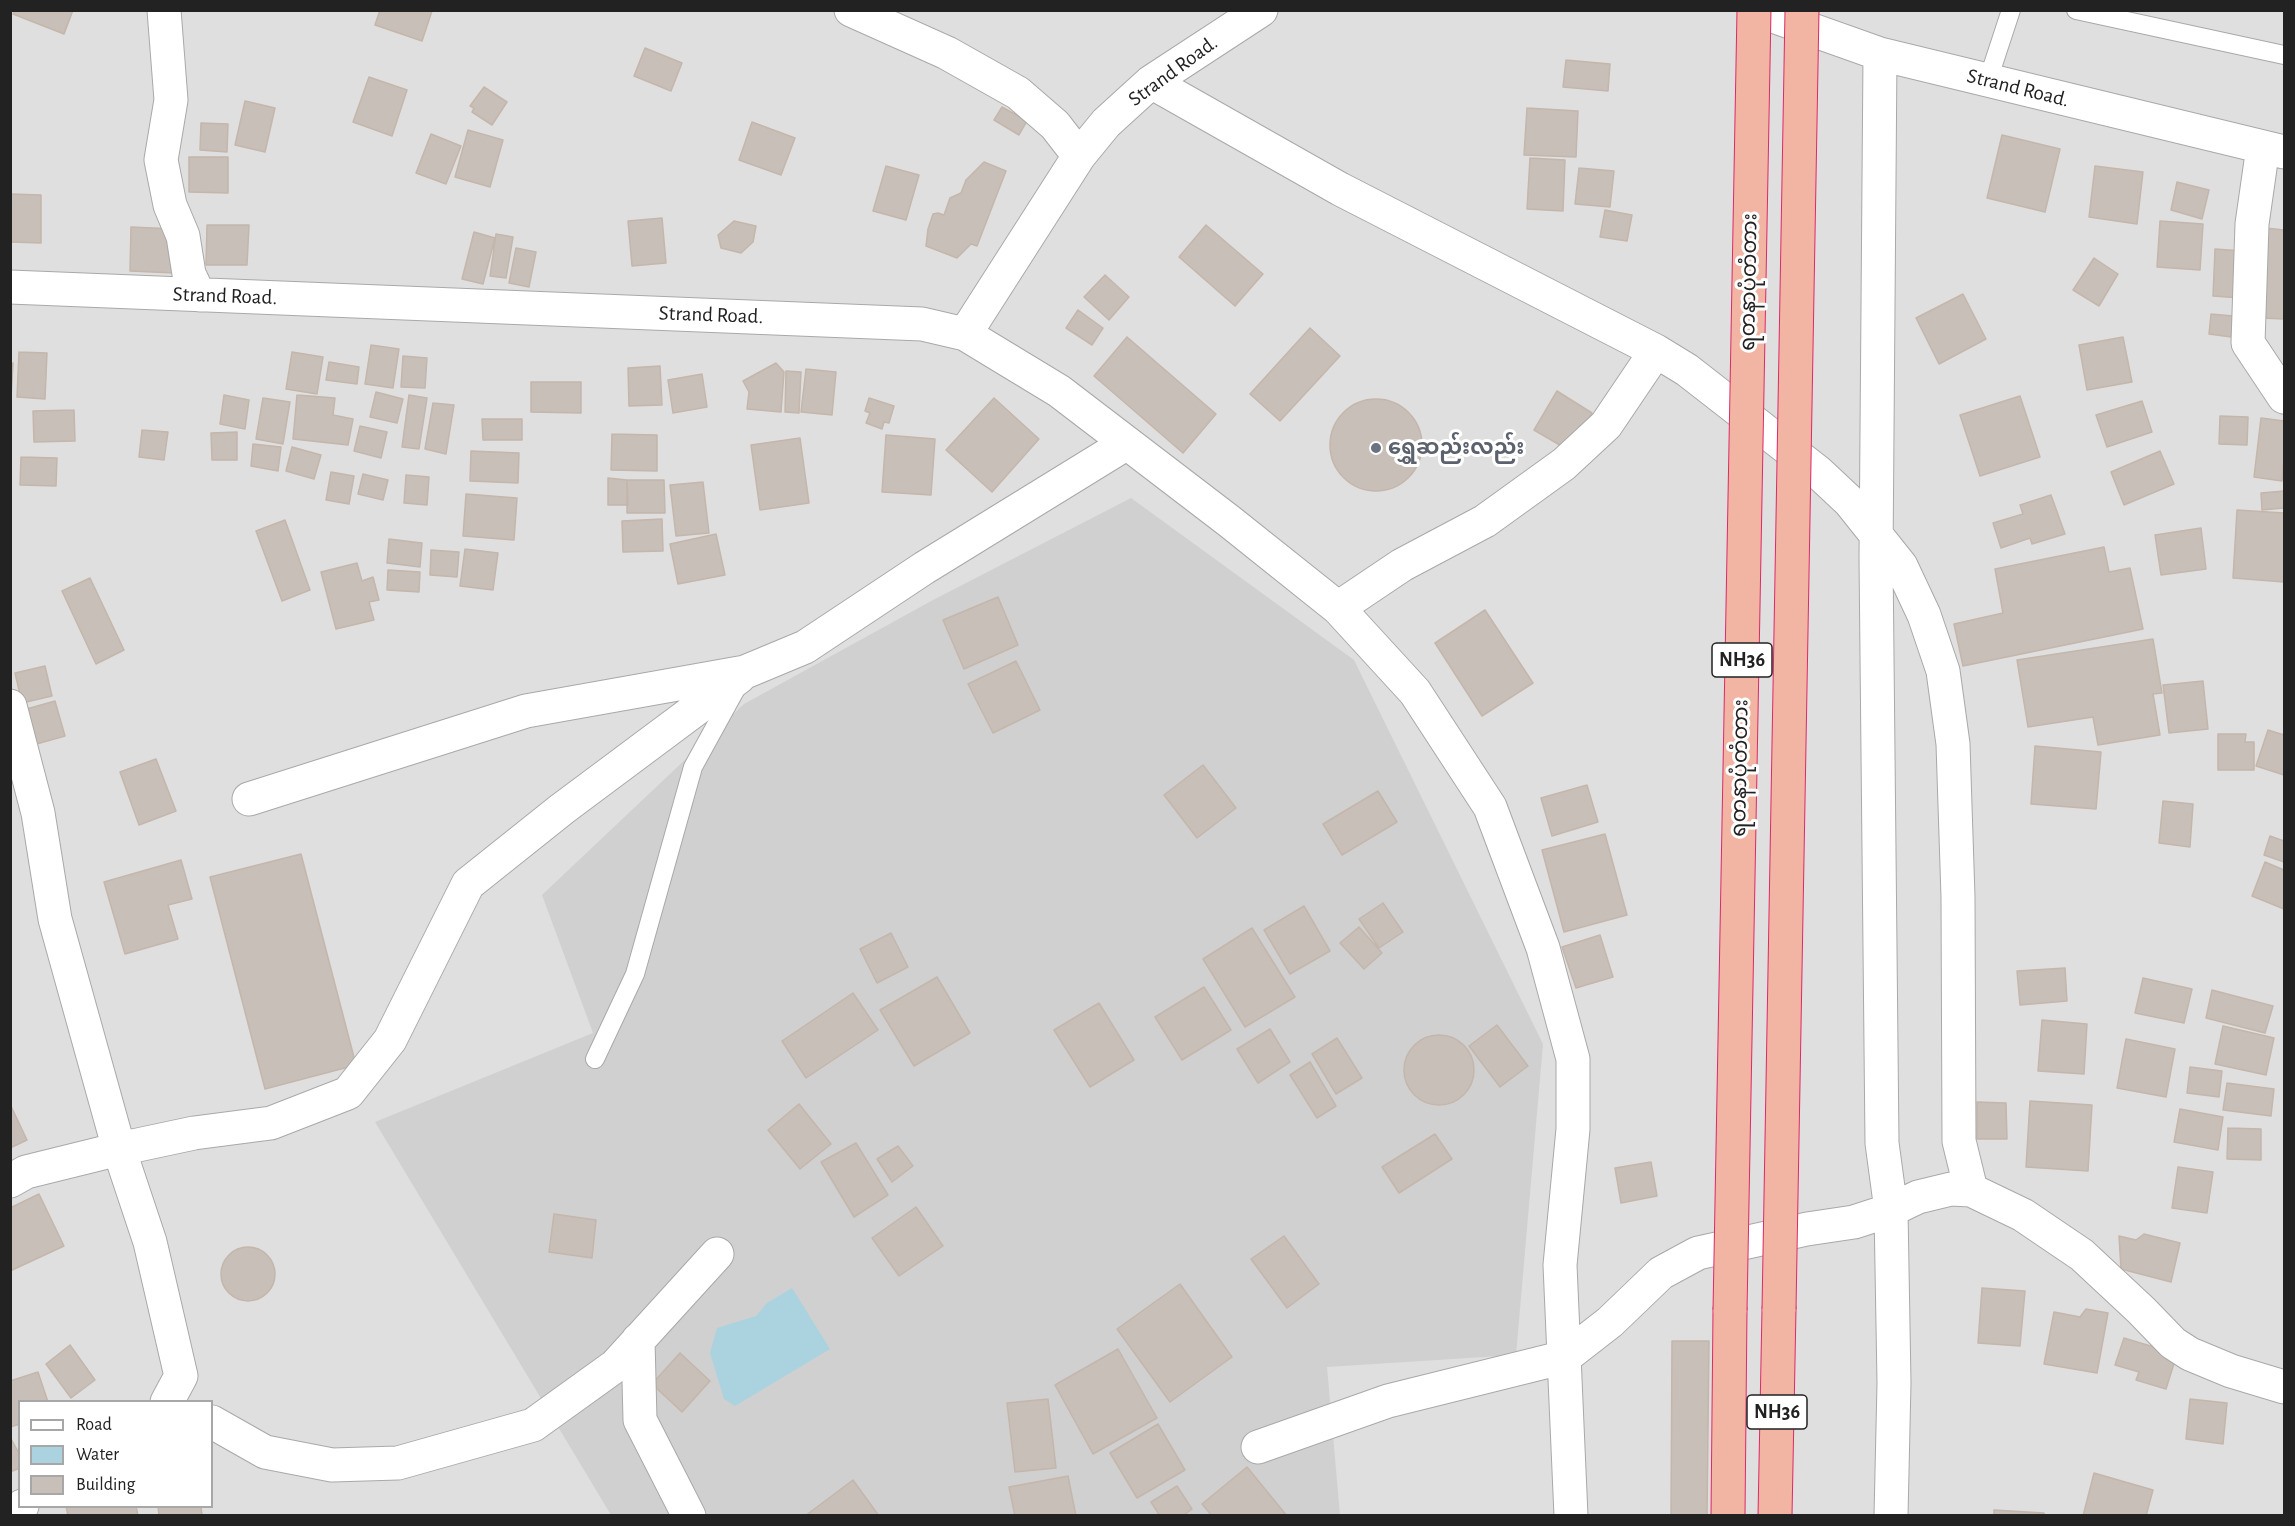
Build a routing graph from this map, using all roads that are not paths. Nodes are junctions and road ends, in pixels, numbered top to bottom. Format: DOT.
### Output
graph roads {
  1 [pos="164,10"];
  2 [pos="186,10"];
  3 [pos="851,10"];
  4 [pos="1261,10"];
  5 [pos="1755,10"];
  6 [pos="1802,10"];
  7 [pos="2011,10"];
  8 [pos="2077,11"];
  9 [pos="1880,54"];
  10 [pos="167,55"];
  11 [pos="2284,55"];
  12 [pos="1988,80"];
  13 [pos="1151,82"];
  14 [pos="2274,150"];
  15 [pos="1079,156"];
  16 [pos="10,287"];
  17 [pos="199,295"];
  18 [pos="965,334"];
  19 [pos="1656,351"];
  20 [pos="2284,396"];
  21 [pos="1127,443"];
  22 [pos="1877,538"];
  23 [pos="1338,608"];
  24 [pos="745,672"];
  25 [pos="10,706"];
  26 [pos="249,799"];
  27 [pos="595,1059"];
  28 [pos="119,1149"];
  29 [pos="10,1181"];
  30 [pos="1971,1190"];
  31 [pos="1891,1210"];
  32 [pos="717,1254"];
  33 [pos="638,1340"];
  34 [pos="1565,1357"];
  35 [pos="2280,1386"];
  36 [pos="170,1400"];
  37 [pos="213,1423"];
  38 [pos="1258,1448"];
  39 [pos="688,1515"];
  40 [pos="1571,1515"];
  41 [pos="1728,1515"];
  42 [pos="1775,1515"];
  43 [pos="1891,1515"];
  1 -- 10 [label="street"];
  2 -- 10 [label="street"];
  3 -- 15 [label="street"];
  4 -- 13 [label="street, Strand Road."];
  5 -- 9 [label="street, Strand Road."];
  5 -- 41 [label="highway, ရတနာပုံတံတား / NH36, bridge"];
  6 -- 42 [label="highway, NH36, bridge"];
  7 -- 12 [label="lane"];
  8 -- 11 [label="lane"];
  9 -- 12 [label="street, Strand Road."];
  9 -- 22 [label="street"];
  10 -- 17 [label="street"];
  12 -- 14 [label="street, Strand Road."];
  13 -- 15 [label="street, Strand Road."];
  13 -- 19 [label="street"];
  14 -- 20 [label="street"];
  15 -- 18 [label="street, Strand Road."];
  16 -- 17 [label="street, Strand Road."];
  17 -- 18 [label="street, Strand Road."];
  18 -- 21 [label="street"];
  19 -- 22 [label="street"];
  19 -- 23 [label="street"];
  21 -- 23 [label="street"];
  21 -- 24 [label="street"];
  22 -- 30 [label="street"];
  22 -- 31 [label="street"];
  23 -- 34 [label="street"];
  24 -- 26 [label="street"];
  24 -- 27 [label="lane"];
  24 -- 28 [label="street"];
  25 -- 28 [label="street"];
  28 -- 29 [label="street"];
  28 -- 36 [label="street"];
  30 -- 31 [label="street"];
  30 -- 35 [label="street"];
  31 -- 34 [label="street"];
  31 -- 43 [label="street"];
  32 -- 33 [label="street"];
  33 -- 37 [label="street"];
  33 -- 39 [label="street"];
  34 -- 38 [label="street"];
  34 -- 40 [label="street"];
}
